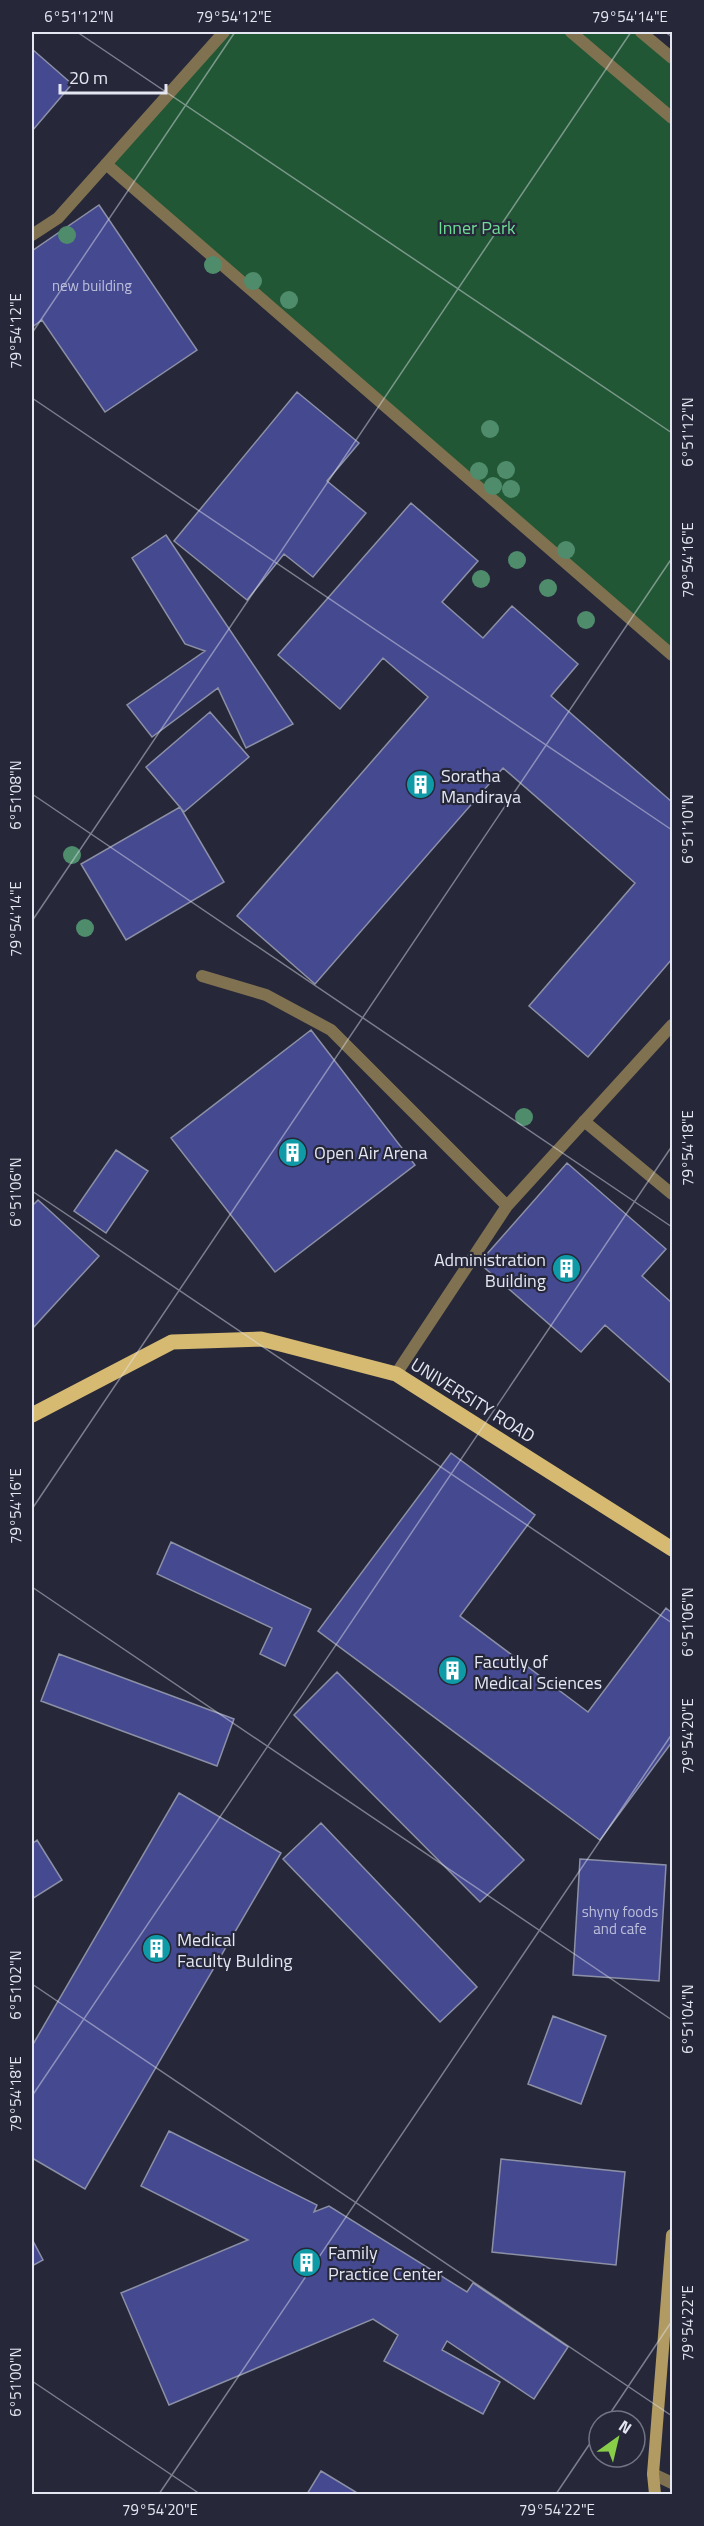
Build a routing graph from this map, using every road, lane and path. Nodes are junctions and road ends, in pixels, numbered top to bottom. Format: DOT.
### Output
graph roads {
  1 [pos="224,32"];
  2 [pos="571,32"];
  3 [pos="641,32"];
  4 [pos="672,58"];
  5 [pos="672,118"];
  6 [pos="106,164"];
  7 [pos="32,235"];
  8 [pos="672,655"];
  9 [pos="202,976"];
  10 [pos="672,1025"];
  11 [pos="584,1121"];
  12 [pos="672,1194"];
  13 [pos="507,1206"];
  14 [pos="396,1374"];
  15 [pos="32,1415"];
  16 [pos="672,1549"];
  17 [pos="672,2235"];
  18 [pos="653,2474"];
  19 [pos="672,2483"];
  20 [pos="655,2494"];
  1 -- 6 [label="lane"];
  2 -- 5 [label="lane"];
  3 -- 4 [label="lane"];
  6 -- 7 [label="lane"];
  6 -- 8 [label="lane"];
  9 -- 13 [label="lane"];
  10 -- 11 [label="lane"];
  11 -- 12 [label="lane"];
  11 -- 13 [label="lane"];
  13 -- 14 [label="lane"];
  14 -- 15 [label="main road, UNIVERSITY ROAD"];
  14 -- 16 [label="main road, UNIVERSITY ROAD"];
  17 -- 18 [label="street"];
  18 -- 19 [label="lane"];
  18 -- 20 [label="street"];
}
